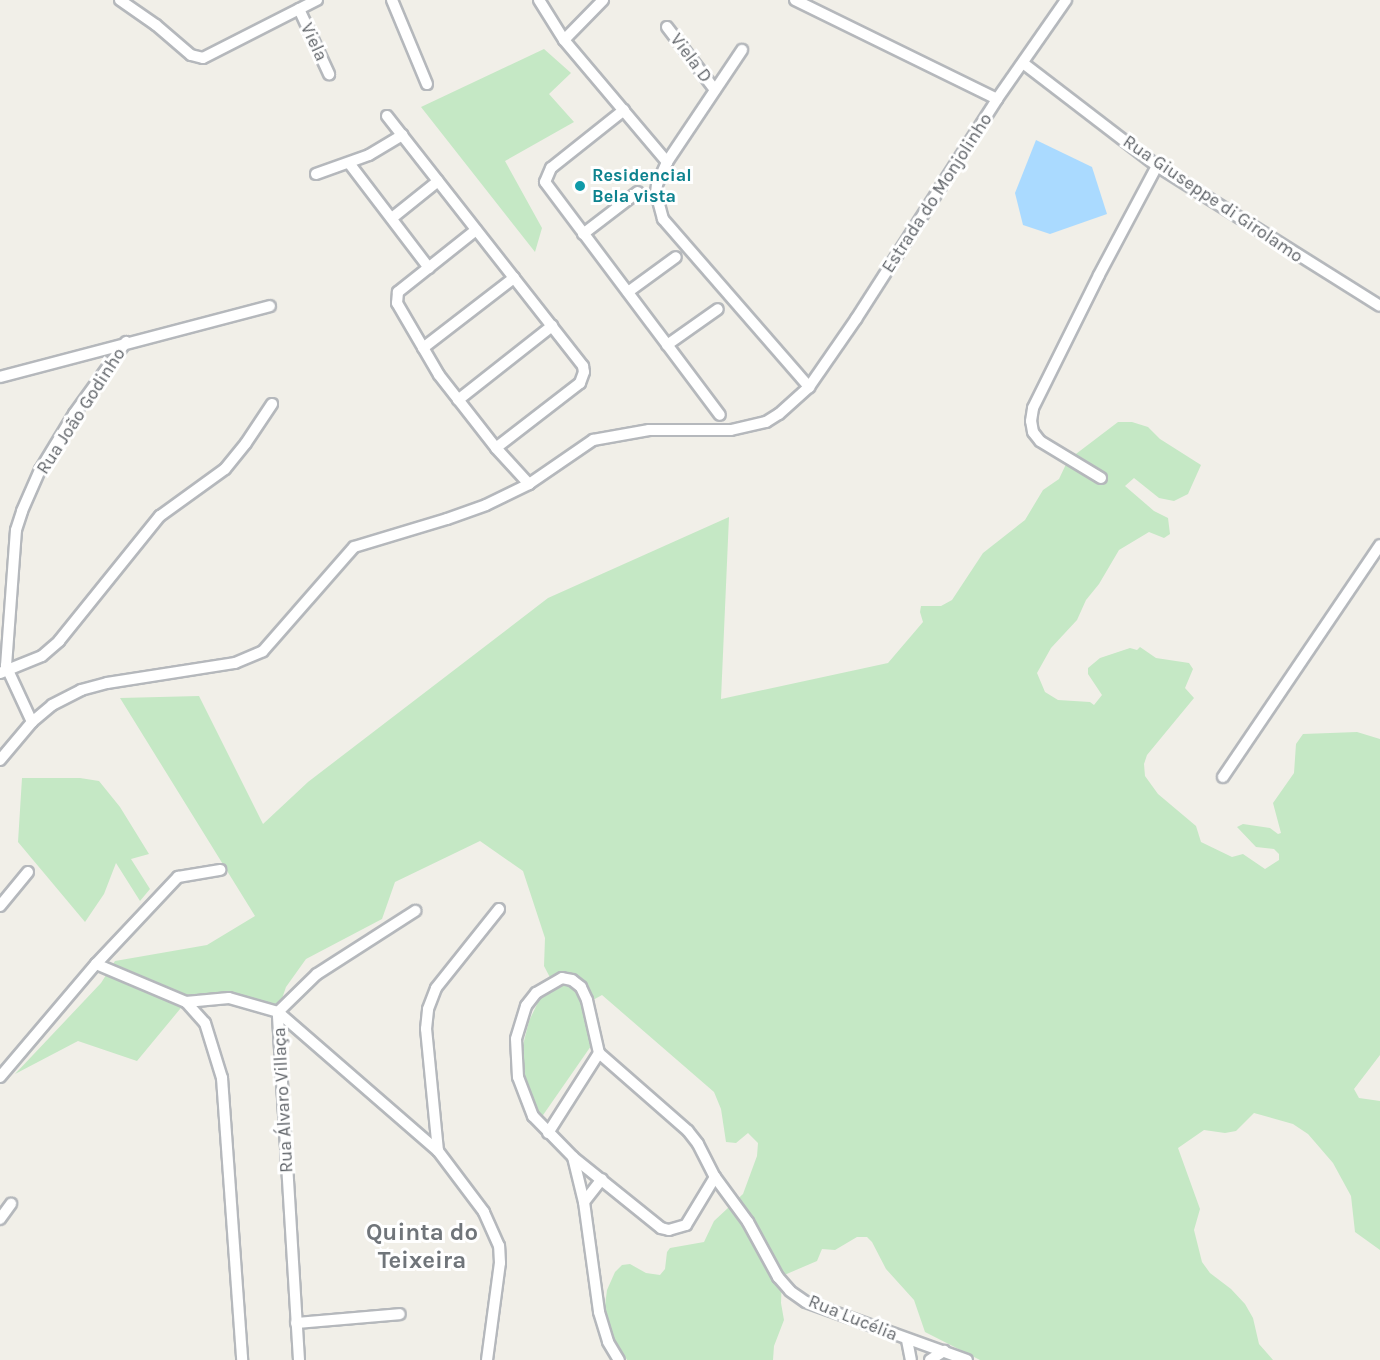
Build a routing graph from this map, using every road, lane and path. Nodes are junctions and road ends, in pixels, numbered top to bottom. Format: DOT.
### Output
graph roads {
  1 [pos="120,0"];
  2 [pos="317,0"];
  3 [pos="392,0"];
  4 [pos="539,0"];
  5 [pos="603,0"];
  6 [pos="795,0"];
  7 [pos="1066,0"];
  8 [pos="299,9"];
  9 [pos="666,27"];
  10 [pos="564,40"];
  11 [pos="742,50"];
  12 [pos="1023,63"];
  13 [pos="329,74"];
  14 [pos="427,84"];
  15 [pos="715,90"];
  16 [pos="997,99"];
  17 [pos="624,110"];
  18 [pos="387,116"];
  19 [pos="402,135"];
  20 [pos="667,162"];
  21 [pos="350,163"];
  22 [pos="1157,166"];
  23 [pos="316,174"];
  24 [pos="438,181"];
  25 [pos="638,192"];
  26 [pos="392,219"];
  27 [pos="476,230"];
  28 [pos="583,234"];
  29 [pos="676,257"];
  30 [pos="429,268"];
  31 [pos="514,278"];
  32 [pos="628,292"];
  33 [pos="270,306"];
  34 [pos="1380,306"];
  35 [pos="718,309"];
  36 [pos="552,326"];
  37 [pos="126,342"];
  38 [pos="667,345"];
  39 [pos="423,348"];
  40 [pos="0,377"];
  41 [pos="809,387"];
  42 [pos="458,400"];
  43 [pos="272,404"];
  44 [pos="720,415"];
  45 [pos="496,448"];
  46 [pos="1101,478"];
  47 [pos="529,483"];
  48 [pos="1380,545"];
  49 [pos="4,667"];
  50 [pos="32,722"];
  51 [pos="0,760"];
  52 [pos="1223,777"];
  53 [pos="220,870"];
  54 [pos="28,872"];
  55 [pos="0,906"];
  56 [pos="499,909"];
  57 [pos="415,910"];
  58 [pos="96,964"];
  59 [pos="186,1002"];
  60 [pos="278,1012"];
  61 [pos="599,1053"];
  62 [pos="0,1077"];
  63 [pos="548,1134"];
  64 [pos="438,1151"];
  65 [pos="573,1157"];
  66 [pos="715,1177"];
  67 [pos="602,1179"];
  68 [pos="584,1202"];
  69 [pos="11,1204"];
  70 [pos="0,1219"];
  71 [pos="400,1314"];
  72 [pos="296,1323"];
  73 [pos="907,1340"];
  74 [pos="944,1352"];
  75 [pos="243,1360"];
  76 [pos="299,1360"];
  77 [pos="487,1360"];
  78 [pos="619,1360"];
  79 [pos="911,1360"];
  80 [pos="930,1360"];
  81 [pos="966,1360"];
  1 -- 8 [label="street"];
  2 -- 8 [label="street"];
  3 -- 14 [label="street"];
  4 -- 10 [label="street"];
  5 -- 10 [label="street"];
  6 -- 16 [label="street"];
  7 -- 12 [label="street, Estrada do Monjolinho"];
  8 -- 13 [label="street, Viela"];
  9 -- 15 [label="street, Viela D"];
  10 -- 17 [label="street"];
  11 -- 15 [label="street"];
  12 -- 16 [label="street, Estrada do Monjolinho"];
  12 -- 22 [label="street, Rua Giuseppe di Girolamo"];
  15 -- 20 [label="street"];
  16 -- 41 [label="street, Estrada do Monjolinho"];
  17 -- 20 [label="street"];
  17 -- 28 [label="street"];
  18 -- 19 [label="street"];
  19 -- 21 [label="street"];
  19 -- 24 [label="street"];
  20 -- 41 [label="street"];
  21 -- 23 [label="street"];
  21 -- 26 [label="street"];
  22 -- 34 [label="street, Rua Giuseppe di Girolamo"];
  22 -- 46 [label="street"];
  24 -- 26 [label="street"];
  24 -- 27 [label="street"];
  25 -- 28 [label="street"];
  26 -- 30 [label="street"];
  27 -- 30 [label="street"];
  27 -- 31 [label="street"];
  28 -- 32 [label="street"];
  29 -- 32 [label="street"];
  30 -- 39 [label="street"];
  31 -- 36 [label="street"];
  31 -- 39 [label="street"];
  32 -- 38 [label="street"];
  33 -- 37 [label="street"];
  35 -- 38 [label="street"];
  36 -- 42 [label="street"];
  36 -- 45 [label="street"];
  37 -- 40 [label="street"];
  37 -- 49 [label="street, Rua João Godinho"];
  38 -- 44 [label="street"];
  39 -- 42 [label="street"];
  41 -- 47 [label="street, Estrada do Monjolinho"];
  42 -- 45 [label="street"];
  43 -- 49 [label="street"];
  45 -- 47 [label="street"];
  47 -- 50 [label="street, Estrada do Monjolinho"];
  48 -- 52 [label="street"];
  49 -- 50 [label="street, Rua João Godinho"];
  50 -- 51 [label="street, Estrada do Monjolinho"];
  53 -- 58 [label="street"];
  54 -- 55 [label="street"];
  56 -- 64 [label="street"];
  57 -- 60 [label="street, Rua Álvaro Villaça"];
  58 -- 59 [label="street"];
  58 -- 62 [label="street"];
  59 -- 60 [label="street"];
  59 -- 75 [label="street"];
  60 -- 64 [label="street"];
  60 -- 72 [label="street, Rua Álvaro Villaça"];
  61 -- 63 [label="street"];
  61 -- 63 [label="street"];
  61 -- 66 [label="street, Rua Lucélia"];
  63 -- 65 [label="street"];
  64 -- 77 [label="street"];
  65 -- 67 [label="street"];
  65 -- 68 [label="street"];
  66 -- 67 [label="street"];
  66 -- 73 [label="street, Rua Lucélia"];
  67 -- 68 [label="street"];
  68 -- 78 [label="street"];
  69 -- 70 [label="street"];
  71 -- 72 [label="street"];
  72 -- 76 [label="street, Rua Álvaro Villaça"];
  73 -- 74 [label="street, Rua Lucélia"];
  73 -- 79 [label="street"];
  74 -- 80 [label="street"];
  74 -- 81 [label="street, Rua Lucélia"];
}
